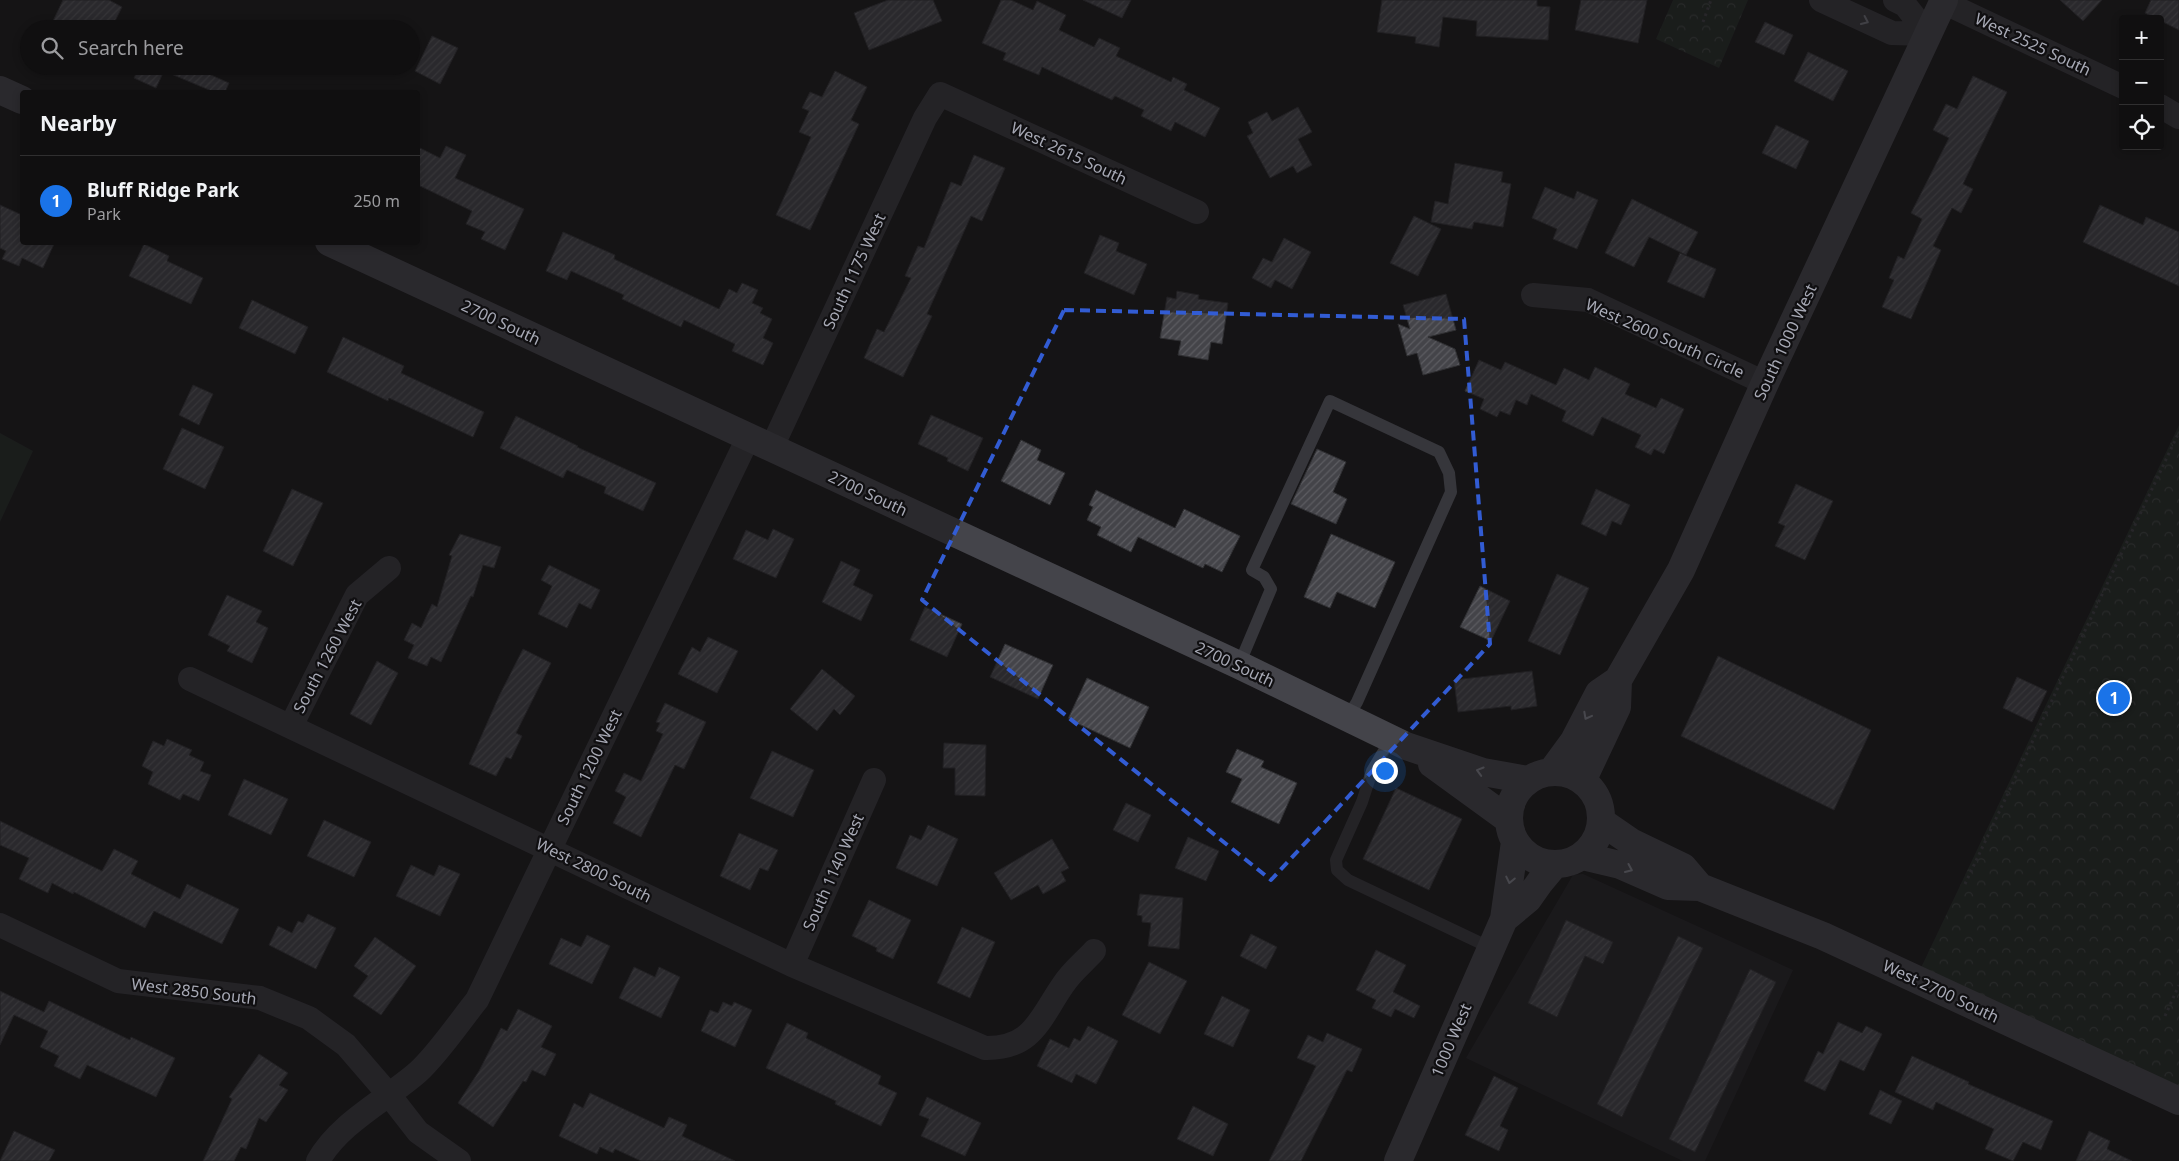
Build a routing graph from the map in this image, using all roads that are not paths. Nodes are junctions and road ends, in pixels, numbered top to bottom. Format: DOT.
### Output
graph roads {
  1 [pos="1821,0"];
  2 [pos="1895,0"];
  3 [pos="1943,1"];
  4 [pos="1928,34"];
  5 [pos="2119,85"];
  6 [pos="0,90"];
  7 [pos="940,94"];
  8 [pos="20,99"];
  9 [pos="2164,108"];
  10 [pos="2179,117"];
  11 [pos="1197,212"];
  12 [pos="335,245"];
  13 [pos="1533,295"];
  14 [pos="1765,383"];
  15 [pos="760,442"];
  16 [pos="389,568"];
  17 [pos="1239,665"];
  18 [pos="190,679"];
  19 [pos="1618,680"];
  20 [pos="1348,718"];
  21 [pos="291,726"];
  22 [pos="1398,742"];
  23 [pos="1540,776"];
  24 [pos="874,780"];
  25 [pos="1583,780"];
  26 [pos="1602,822"];
  27 [pos="1512,831"];
  28 [pos="549,848"];
  29 [pos="1582,856"];
  30 [pos="1555,864"];
  31 [pos="1700,887"];
  32 [pos="1504,919"];
  33 [pos="0,925"];
  34 [pos="1490,948"];
  35 [pos="1094,951"];
  36 [pos="792,965"];
  37 [pos="390,1096"];
  38 [pos="2179,1101"];
  39 [pos="318,1161"];
  40 [pos="459,1161"];
  41 [pos="1398,1161"];
  1 -- 4 [label="street, one-way"];
  2 -- 4 [label="street"];
  3 -- 4 [label="main road, South 1000 West"];
  3 -- 5 [label="street, West 2525 South"];
  4 -- 14 [label="main road, South 1000 West"];
  6 -- 8 [label="main road"];
  7 -- 11 [label="street, West 2615 South"];
  7 -- 15 [label="street, South 1175 West"];
  9 -- 10 [label="street"];
  12 -- 15 [label="main road, 2700 South"];
  13 -- 14 [label="street, West 2600 South Circle"];
  14 -- 19 [label="main road, South 1000 West"];
  15 -- 17 [label="main road, 2700 South"];
  15 -- 28 [label="street, South 1200 West"];
  16 -- 21 [label="street, South 1260 West"];
  17 -- 20 [label="main road, 2700 South"];
  17 -- 20 [label="lane"];
  18 -- 21 [label="street, West 2800 South"];
  19 -- 23 [label="main road, South 1000 West, one-way"];
  19 -- 25 [label="main road, South 1000 West"];
  20 -- 22 [label="main road, 2700 South"];
  21 -- 28 [label="street, West 2800 South"];
  23 -- 22 [label="main road, one-way"];
  22 -- 27 [label="main road"];
  22 -- 34 [label="lane"];
  23 -- 25 [label="main road"];
  23 -- 27 [label="main road"];
  24 -- 36 [label="street, South 1140 West"];
  25 -- 26 [label="main road"];
  26 -- 29 [label="main road"];
  26 -- 31 [label="main road, West 2700 South"];
  27 -- 30 [label="main road"];
  27 -- 32 [label="main road, one-way"];
  28 -- 36 [label="street, West 2800 South"];
  28 -- 37 [label="street, South 1200 West"];
  29 -- 30 [label="main road"];
  29 -- 31 [label="main road, West 2700 South, one-way"];
  30 -- 32 [label="main road"];
  31 -- 38 [label="main road, West 2700 South"];
  32 -- 34 [label="main road, 1000 West"];
  33 -- 37 [label="street, West 2850 South"];
  34 -- 41 [label="main road, 1000 West"];
  35 -- 36 [label="street, West 2800 South"];
  37 -- 39 [label="street, South 1200 West"];
  37 -- 40 [label="street, West 2850 South"];
}
